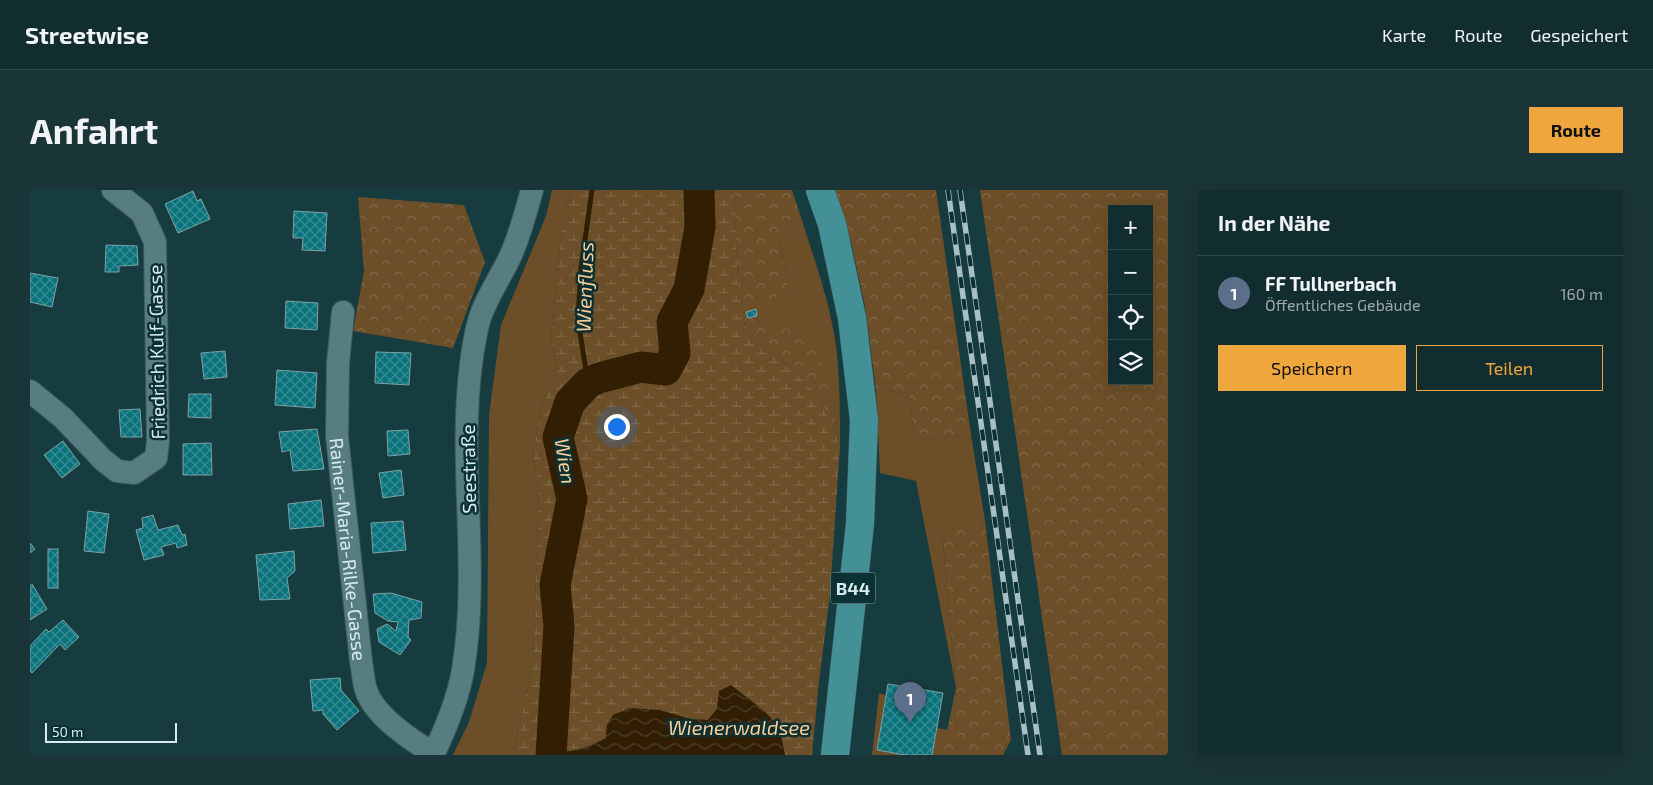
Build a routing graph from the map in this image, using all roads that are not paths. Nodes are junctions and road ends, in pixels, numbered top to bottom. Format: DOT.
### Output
graph roads {
  1 [pos="113,190"];
  2 [pos="532,190"];
  3 [pos="820,190"];
  4 [pos="343,312"];
  5 [pos="30,391"];
  6 [pos="434,754"];
  7 [pos="835,755"];
  1 -- 5 [label="street, Friedrich Kulf-Gasse"];
  2 -- 6 [label="street, Seestraße"];
  3 -- 7 [label="main road, B44"];
  4 -- 6 [label="street, Rainer-Maria-Rilke-Gasse"];
}
